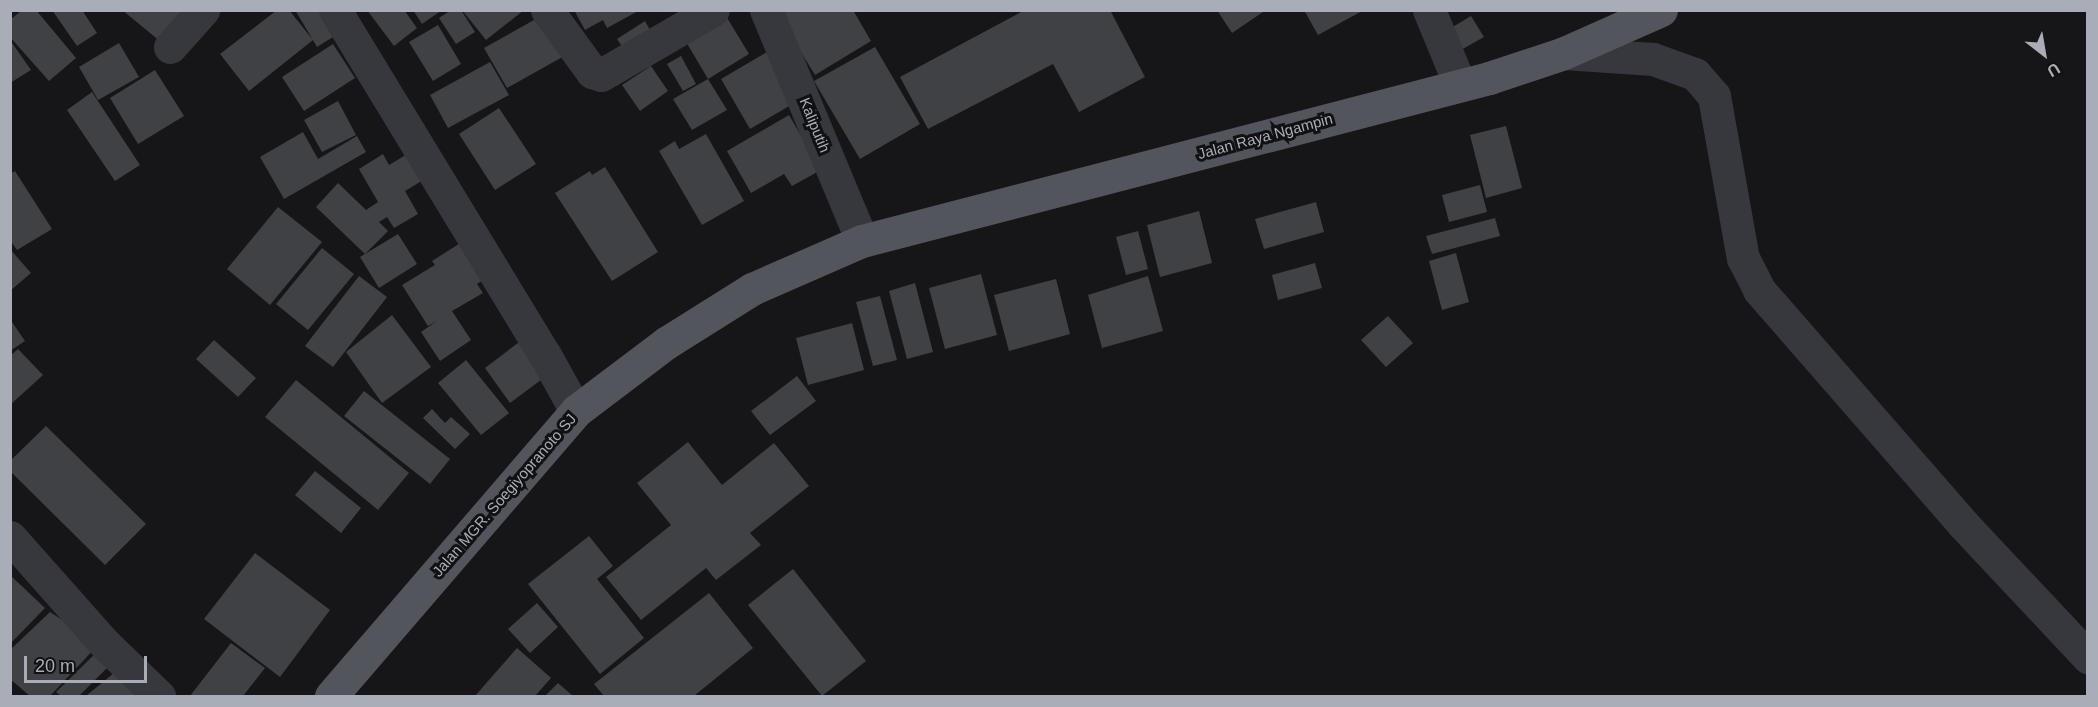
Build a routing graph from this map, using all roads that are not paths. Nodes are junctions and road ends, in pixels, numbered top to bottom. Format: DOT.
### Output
graph roads {
  1 [pos="202,10"];
  2 [pos="335,10"];
  3 [pos="547,10"];
  4 [pos="713,10"];
  5 [pos="766,10"];
  6 [pos="1429,10"];
  7 [pos="1661,10"];
  8 [pos="170,47"];
  9 [pos="1564,53"];
  10 [pos="1460,85"];
  11 [pos="862,241"];
  12 [pos="576,411"];
  13 [pos="12,543"];
  14 [pos="2088,657"];
  15 [pos="159,696"];
  16 [pos="331,696"];
  1 -- 8 [label="street"];
  2 -- 12 [label="street"];
  3 -- 4 [label="street"];
  5 -- 11 [label="street, Kaliputih"];
  6 -- 10 [label="street"];
  7 -- 9 [label="main road, Jalan Raya Ngampin"];
  9 -- 10 [label="main road, Jalan Raya Ngampin"];
  9 -- 14 [label="street"];
  10 -- 11 [label="main road, Jalan Raya Ngampin"];
  11 -- 12 [label="main road, Jalan MGR. Soegiyopranoto SJ"];
  12 -- 16 [label="main road, Jalan MGR. Soegiyopranoto SJ"];
  13 -- 15 [label="street"];
}
